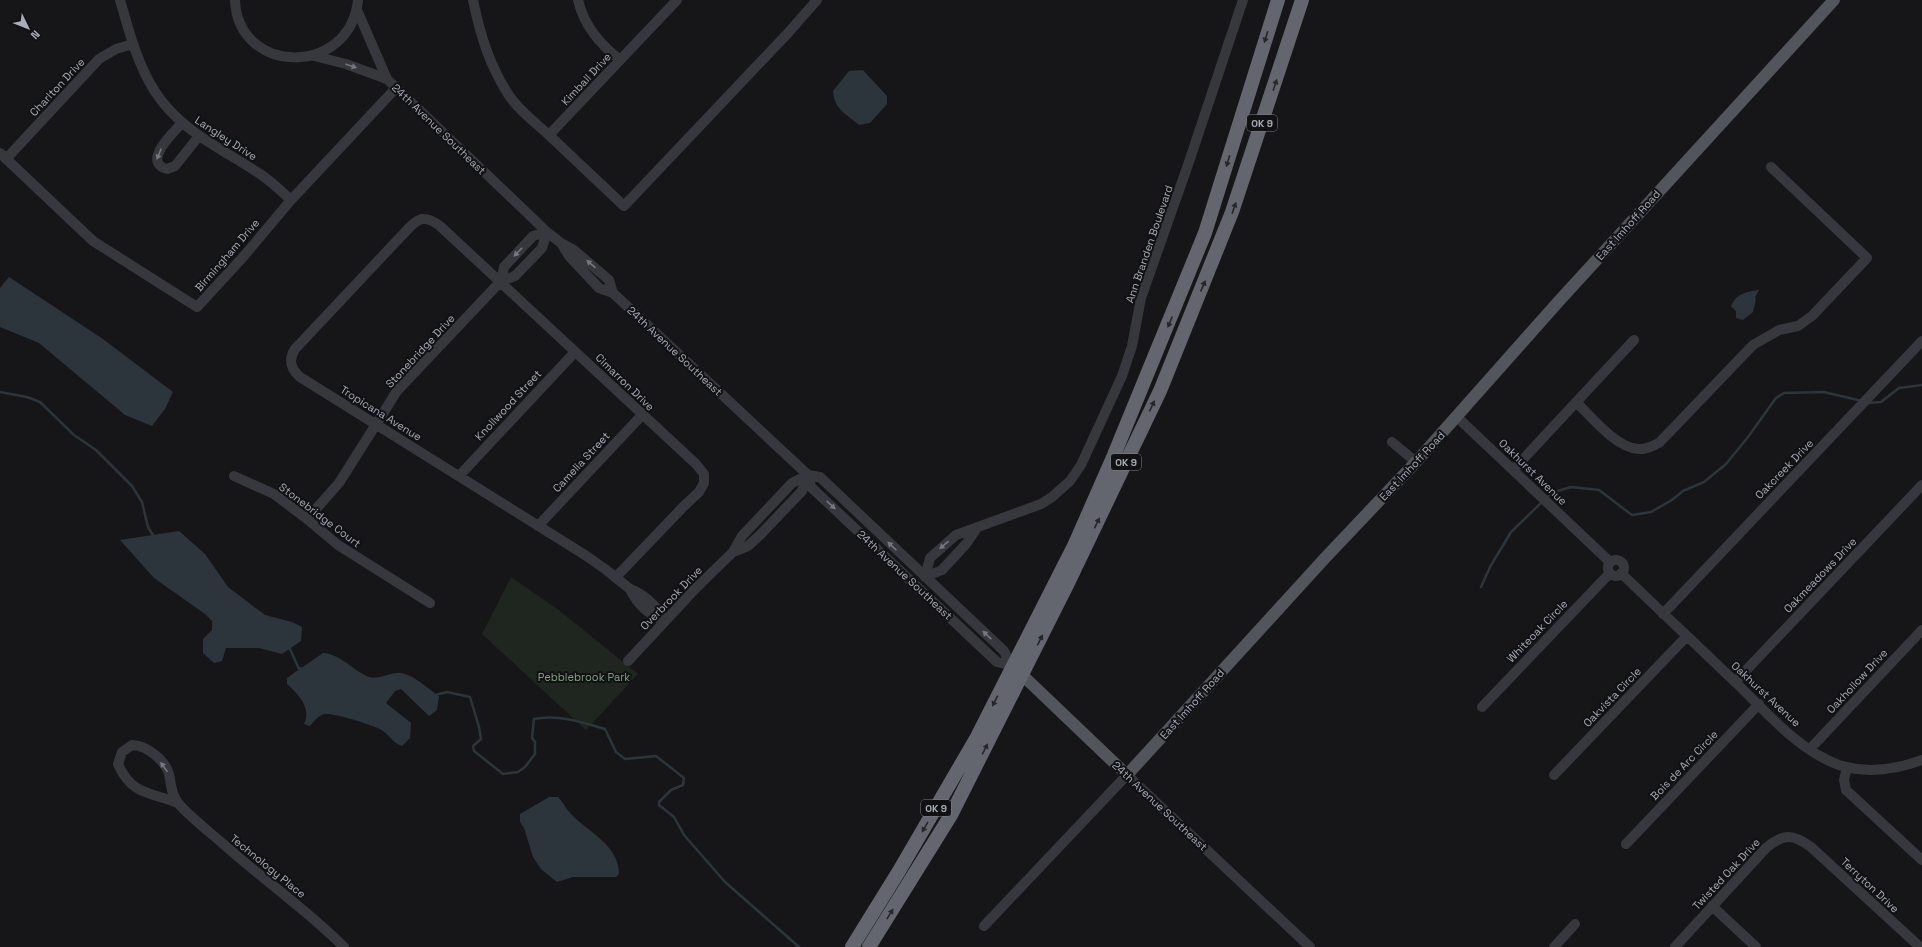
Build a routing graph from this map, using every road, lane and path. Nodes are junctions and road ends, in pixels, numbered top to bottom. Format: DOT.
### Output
graph roads {
  1 [pos="120,0"];
  2 [pos="235,0"];
  3 [pos="473,0"];
  4 [pos="578,0"];
  5 [pos="677,0"];
  6 [pos="817,0"];
  7 [pos="1243,0"];
  8 [pos="1278,0"];
  9 [pos="1302,0"];
  10 [pos="1834,0"];
  11 [pos="358,5"];
  12 [pos="133,44"];
  13 [pos="314,56"];
  14 [pos="620,60"];
  15 [pos="387,79"];
  16 [pos="396,88"];
  17 [pos="182,123"];
  18 [pos="549,135"];
  19 [pos="199,136"];
  20 [pos="3,156"];
  21 [pos="1771,167"];
  22 [pos="291,200"];
  23 [pos="424,218"];
  24 [pos="547,232"];
  25 [pos="501,281"];
  26 [pos="1634,340"];
  27 [pos="1922,341"];
  28 [pos="575,352"];
  29 [pos="1576,402"];
  30 [pos="642,415"];
  31 [pos="1457,417"];
  32 [pos="376,424"];
  33 [pos="1392,442"];
  34 [pos="1416,462"];
  35 [pos="1513,470"];
  36 [pos="808,475"];
  37 [pos="234,476"];
  38 [pos="459,476"];
  39 [pos="1922,485"];
  40 [pos="307,519"];
  41 [pos="538,526"];
  42 [pos="978,528"];
  43 [pos="1610,567"];
  44 [pos="1621,573"];
  45 [pos="925,576"];
  46 [pos="616,577"];
  47 [pos="430,603"];
  48 [pos="1663,614"];
  49 [pos="665,621"];
  50 [pos="1922,630"];
  51 [pos="1687,636"];
  52 [pos="628,661"];
  53 [pos="1016,669"];
  54 [pos="1735,682"];
  55 [pos="1758,704"];
  56 [pos="1482,707"];
  57 [pos="1810,749"];
  58 [pos="1922,760"];
  59 [pos="1847,767"];
  60 [pos="1127,775"];
  61 [pos="1554,775"];
  62 [pos="178,802"];
  63 [pos="1804,842"];
  64 [pos="1626,844"];
  65 [pos="1922,860"];
  66 [pos="1712,906"];
  67 [pos="1575,924"];
  68 [pos="984,926"];
  69 [pos="344,947"];
  70 [pos="852,947"];
  71 [pos="869,947"];
  72 [pos="1310,947"];
  73 [pos="1554,947"];
  74 [pos="1675,947"];
  75 [pos="1756,947"];
  76 [pos="1920,947"];
  1 -- 12 [label="street, Langley Drive"];
  2 -- 13 [label="street, 24th Avenue Southeast"];
  3 -- 18 [label="street"];
  4 -- 14 [label="street"];
  5 -- 14 [label="street, Kimball Drive"];
  6 -- 18 [label="street"];
  7 -- 42 [label="street, Ann Branden Boulevard"];
  8 -- 53 [label="highway, OK 9, one-way"];
  53 -- 9 [label="highway, OK 9, one-way"];
  10 -- 31 [label="main road, East Imhoff Road"];
  11 -- 13 [label="street, 24th Avenue Southeast"];
  11 -- 15 [label="street, 24th Avenue Southeast"];
  12 -- 17 [label="street, Langley Drive"];
  12 -- 20 [label="street, Charlton Drive"];
  13 -- 15 [label="street, 24th Avenue Southeast, one-way"];
  14 -- 18 [label="street, Kimball Drive"];
  15 -- 16 [label="street, 24th Avenue Southeast"];
  16 -- 22 [label="street, Birmingham Drive"];
  16 -- 24 [label="street, 24th Avenue Southeast"];
  17 -- 19 [label="street, Langley Drive"];
  17 -- 19 [label="street, one-way"];
  19 -- 22 [label="street, Langley Drive"];
  20 -- 22 [label="street, Birmingham Drive"];
  21 -- 29 [label="street"];
  23 -- 25 [label="street, Cimarron Drive"];
  23 -- 32 [label="street, Tropicana Avenue"];
  24 -- 25 [label="street, Stonebridge Drive"];
  24 -- 25 [label="street, Stonebridge Drive, one-way"];
  24 -- 36 [label="street, 24th Avenue Southeast"];
  25 -- 28 [label="street, Cimarron Drive"];
  25 -- 32 [label="street, Stonebridge Drive"];
  26 -- 29 [label="street"];
  27 -- 48 [label="street, Oakcreek Drive"];
  28 -- 30 [label="street, Cimarron Drive"];
  28 -- 38 [label="street, Knollwood Street"];
  29 -- 35 [label="street"];
  30 -- 41 [label="street, Camelia Street"];
  30 -- 46 [label="street, Cimarron Drive"];
  31 -- 34 [label="main road, East Imhoff Road"];
  31 -- 35 [label="street, Oakhurst Avenue"];
  32 -- 38 [label="street, Tropicana Avenue"];
  32 -- 40 [label="street, Stonebridge Drive"];
  33 -- 34 [label="street"];
  34 -- 60 [label="main road, East Imhoff Road"];
  35 -- 43 [label="street, Oakhurst Avenue"];
  45 -- 36 [label="street, 24th Avenue Southeast, one-way"];
  36 -- 49 [label="street, Overbrook Drive"];
  36 -- 53 [label="street, 24th Avenue Southeast, one-way"];
  37 -- 40 [label="street, Stonebridge Court"];
  38 -- 41 [label="street, Tropicana Avenue"];
  39 -- 54 [label="street, Oakmeadows Drive"];
  40 -- 47 [label="street, Stonebridge Court"];
  41 -- 46 [label="street, Tropicana Avenue"];
  42 -- 45 [label="street"];
  42 -- 45 [label="street, Ann Branden Boulevard, one-way"];
  43 -- 44 [label="street"];
  43 -- 44 [label="street"];
  43 -- 56 [label="street, Whiteoak Circle"];
  44 -- 48 [label="street, Oakhurst Avenue"];
  53 -- 45 [label="street, 24th Avenue Southeast, one-way"];
  46 -- 49 [label="street, Tropicana Avenue"];
  48 -- 51 [label="street, Oakhurst Avenue"];
  49 -- 52 [label="street, Overbrook Drive"];
  50 -- 57 [label="street, Oakhollow Drive"];
  51 -- 54 [label="street, Oakhurst Avenue"];
  51 -- 61 [label="street, Oakvista Circle"];
  53 -- 60 [label="main road, 24th Avenue Southeast"];
  53 -- 70 [label="highway, OK 9, one-way"];
  71 -- 53 [label="highway, OK 9, one-way"];
  54 -- 55 [label="street, Oakhurst Avenue"];
  55 -- 57 [label="street, Oakhurst Avenue"];
  55 -- 64 [label="street, Bois de Arc Circle"];
  57 -- 59 [label="street, Oakhurst Avenue"];
  58 -- 59 [label="street, Oakhurst Avenue"];
  59 -- 65 [label="street"];
  60 -- 68 [label="street, East Imhoff Road"];
  60 -- 72 [label="street, 24th Avenue Southeast"];
  62 -- 62 [label="street, Technology Place, one-way"];
  62 -- 69 [label="street, Technology Place"];
  63 -- 66 [label="street, Twisted Oak Drive"];
  63 -- 76 [label="street, Terryton Drive"];
  66 -- 74 [label="street, Twisted Oak Drive"];
  66 -- 75 [label="street"];
  67 -- 73 [label="street"];
}
